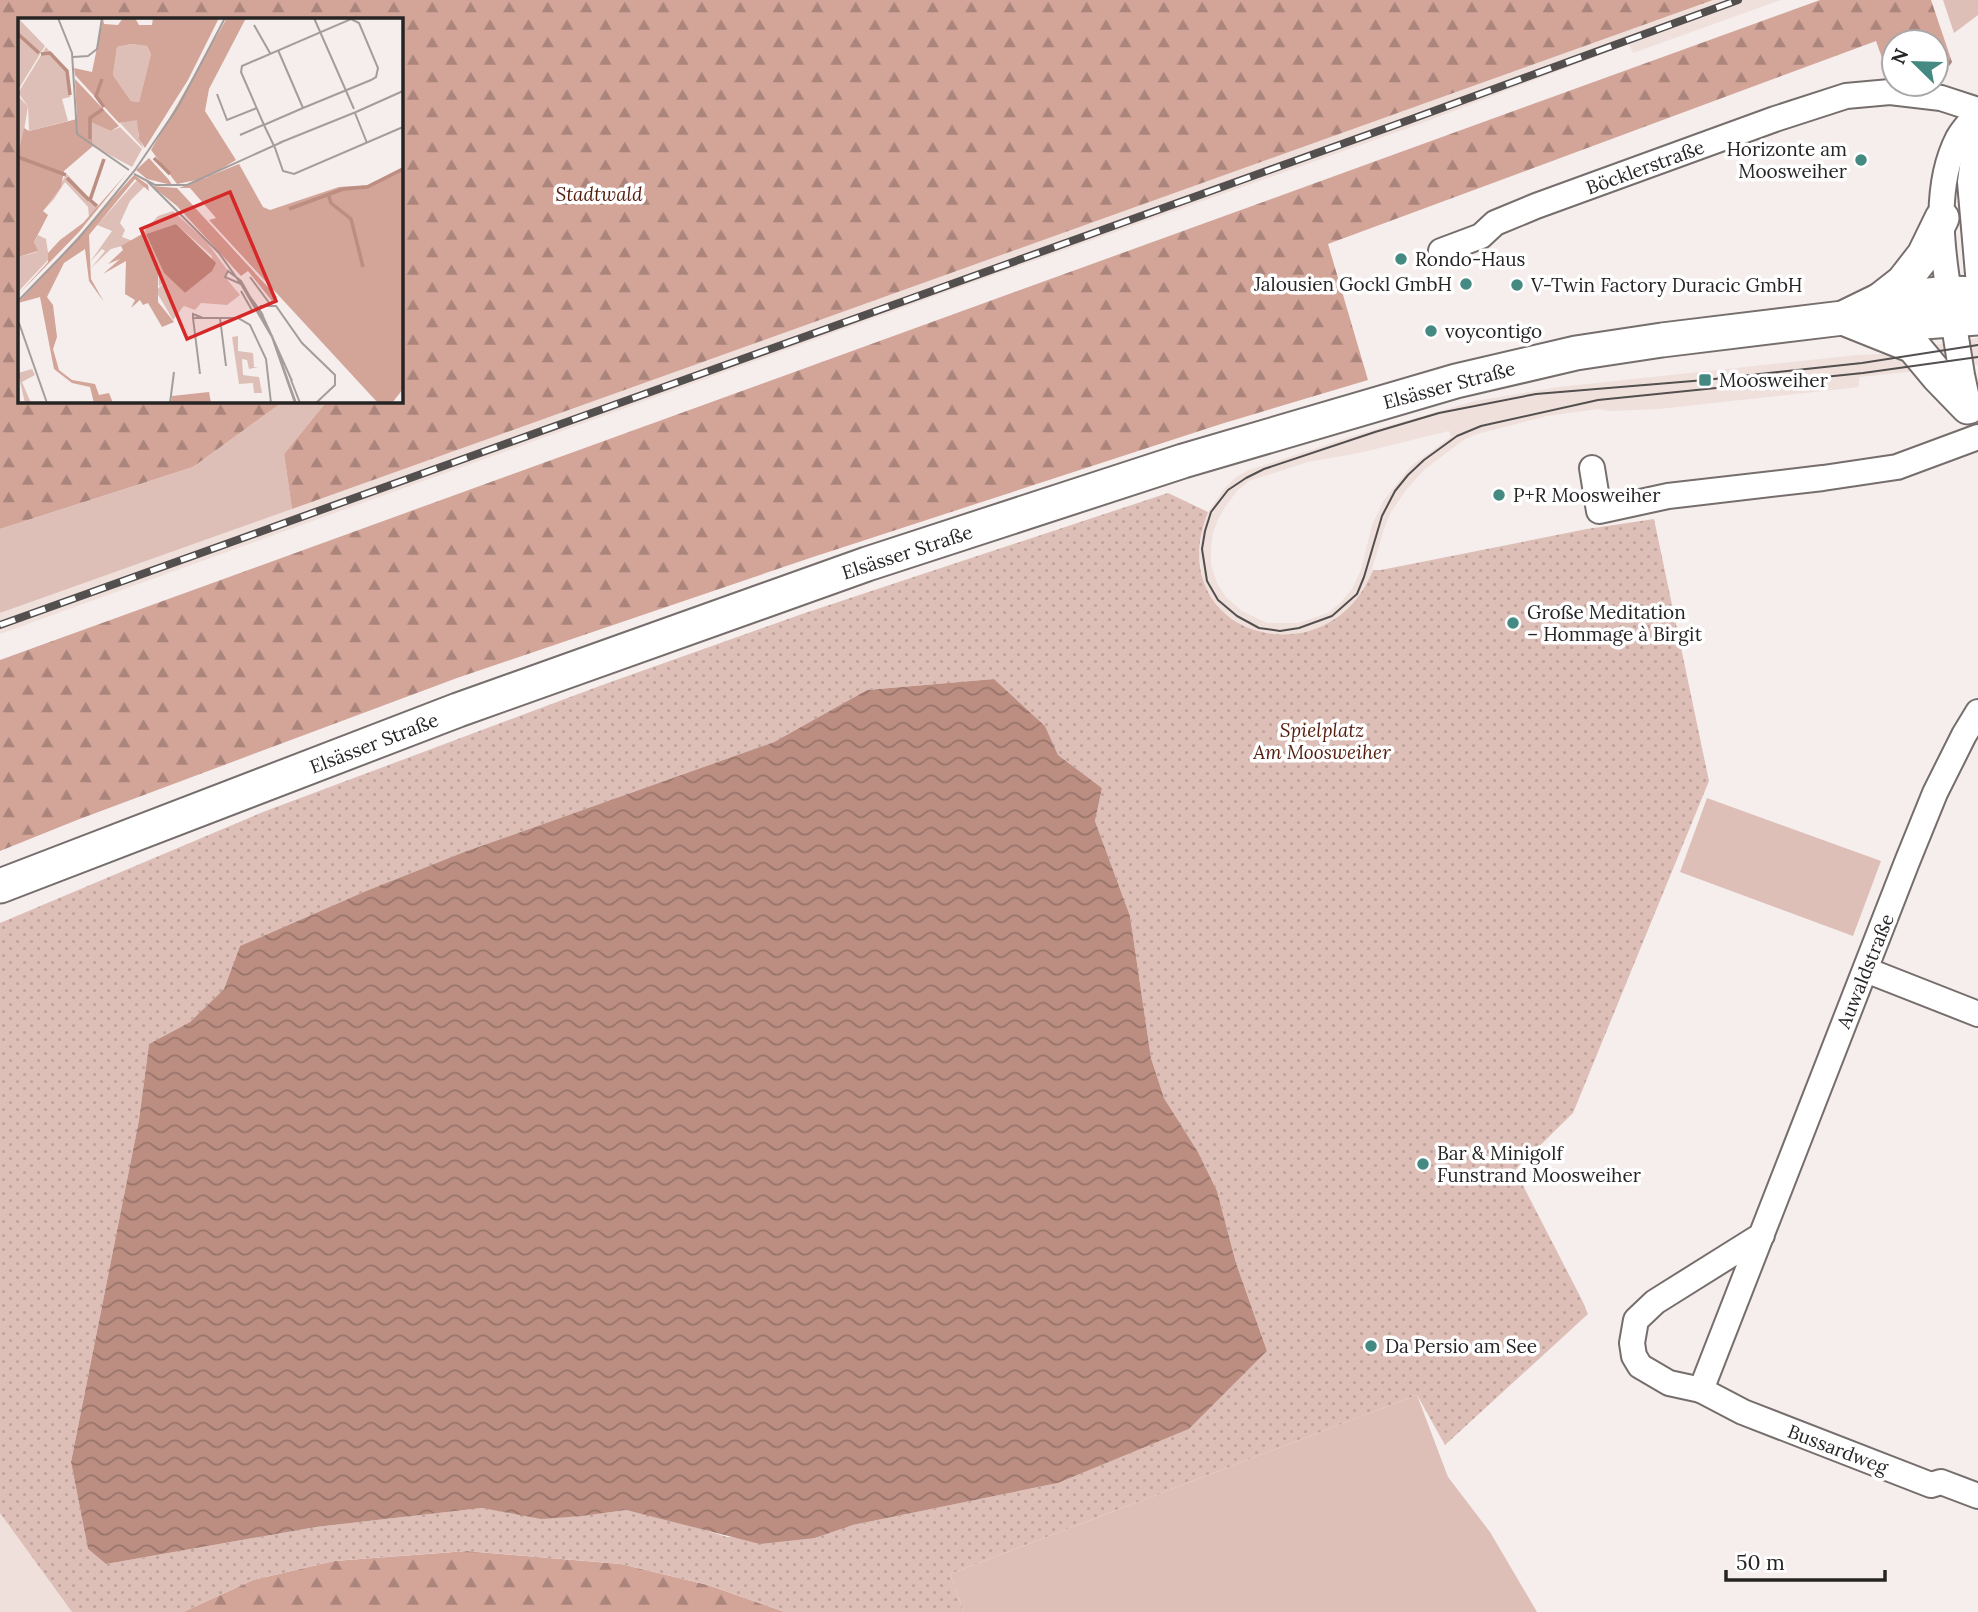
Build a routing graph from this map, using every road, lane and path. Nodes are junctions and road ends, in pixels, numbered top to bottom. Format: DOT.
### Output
graph roads {
  1 [pos="1978,111"];
  2 [pos="1978,120"];
  3 [pos="1942,218"];
  4 [pos="1441,251"];
  5 [pos="1978,274"];
  6 [pos="1965,306"];
  7 [pos="1863,315"];
  8 [pos="1975,423"];
  9 [pos="1592,468"];
  10 [pos="1978,712"];
  11 [pos="0,886"];
  12 [pos="1866,970"];
  13 [pos="1978,1014"];
  14 [pos="1762,1235"];
  15 [pos="1701,1390"];
  16 [pos="1978,1496"];
  1 -- 3 [label="street"];
  1 -- 4 [label="street, Böcklerstraße"];
  2 -- 5 [label="street"];
  3 -- 6 [label="street"];
  3 -- 7 [label="main road"];
  6 -- 7 [label="main road, Elsässer Straße"];
  6 -- 8 [label="street"];
  7 -- 8 [label="main road"];
  7 -- 11 [label="main road, Elsässer Straße"];
  8 -- 9 [label="street"];
  10 -- 12 [label="street, Auwaldstraße"];
  12 -- 13 [label="street"];
  12 -- 14 [label="street, Auwaldstraße"];
  14 -- 15 [label="street, Auwaldstraße"];
  14 -- 15 [label="street"];
  15 -- 16 [label="street, Bussardweg"];
}
